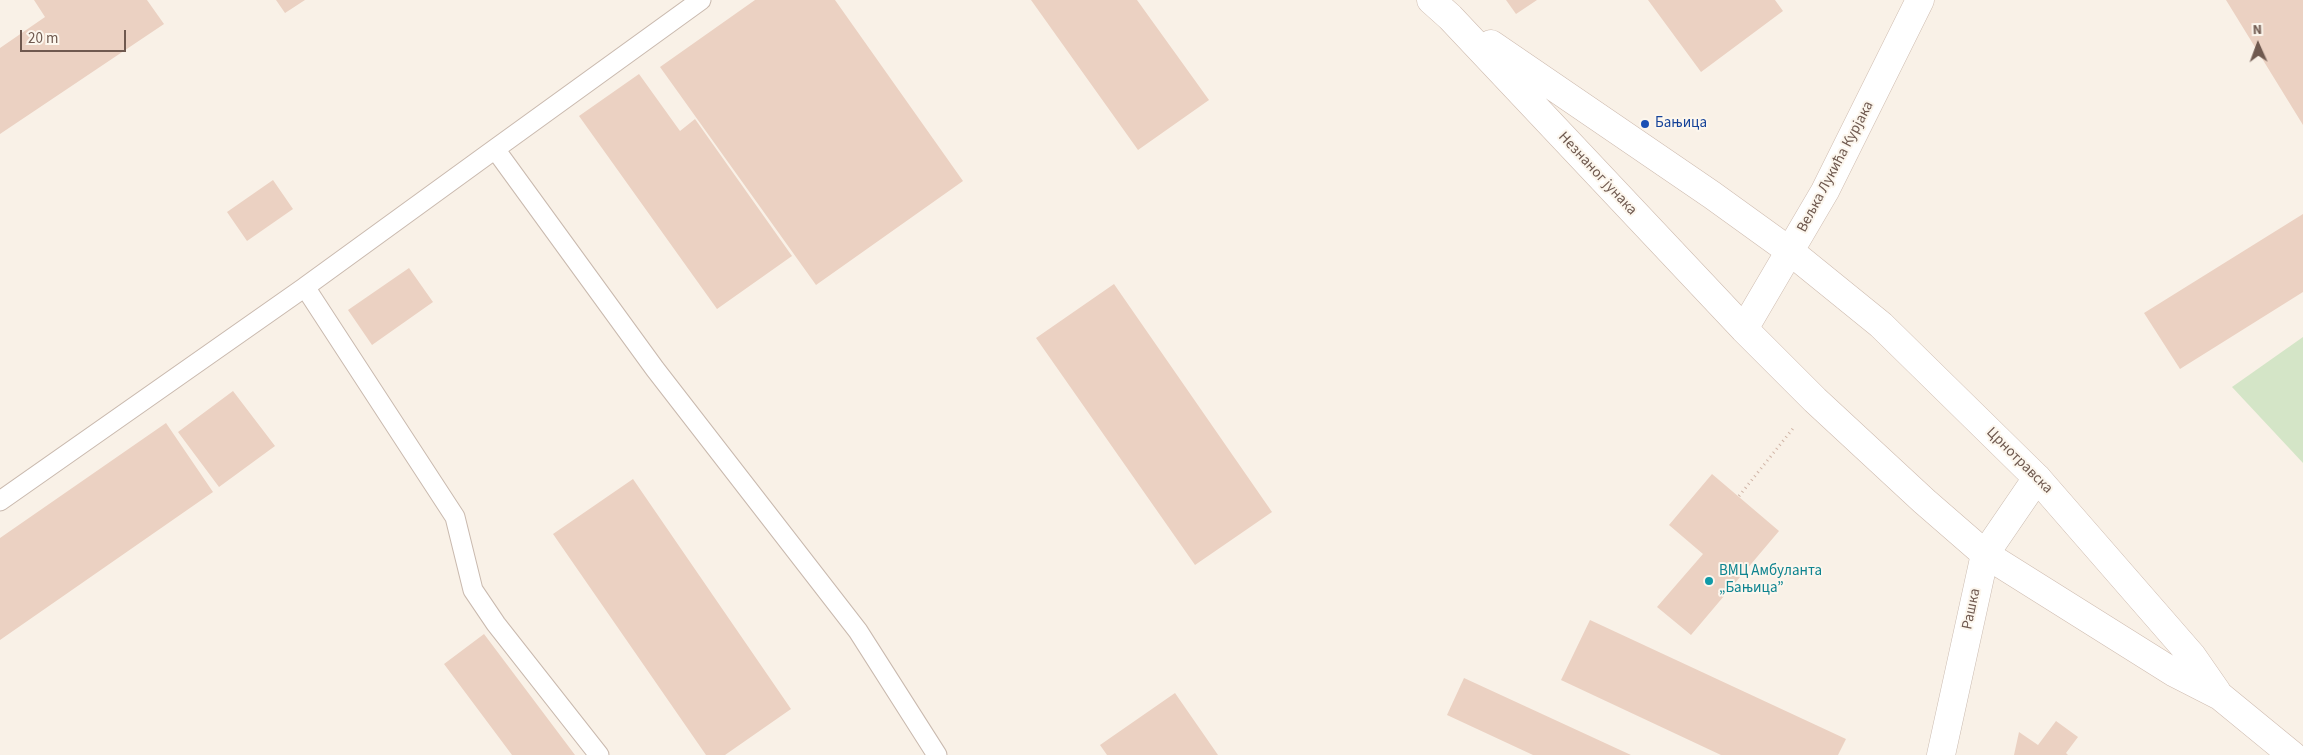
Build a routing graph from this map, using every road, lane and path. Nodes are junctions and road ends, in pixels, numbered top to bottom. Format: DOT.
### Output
graph roads {
  1 [pos="700,0"];
  2 [pos="1920,0"];
  3 [pos="1441,8"];
  4 [pos="495,149"];
  5 [pos="1791,252"];
  6 [pos="305,287"];
  7 [pos="1744,329"];
  8 [pos="1800,420"];
  9 [pos="2037,478"];
  10 [pos="1738,496"];
  11 [pos="0,501"];
  12 [pos="1985,554"];
  13 [pos="2220,696"];
  14 [pos="599,755"];
  15 [pos="937,755"];
  16 [pos="1941,755"];
  17 [pos="2292,755"];
  1 -- 4 [label="lane"];
  2 -- 5 [label="main road, Вељка Лукића Курјака"];
  3 -- 5 [label="main road, Незнаног јунака"];
  3 -- 7 [label="main road, Незнаног јунака"];
  4 -- 6 [label="lane"];
  4 -- 15 [label="lane"];
  5 -- 7 [label="main road, Вељка Лукића Курјака"];
  5 -- 9 [label="main road, Црнотравска"];
  6 -- 11 [label="lane"];
  6 -- 14 [label="lane"];
  7 -- 12 [label="main road, Црнотравска"];
  8 -- 10 [label="path"];
  9 -- 12 [label="main road, Рашка"];
  9 -- 13 [label="main road, Црнотравска"];
  12 -- 13 [label="main road, Црнотравска"];
  12 -- 16 [label="main road, Рашка"];
  13 -- 17 [label="main road, Црнотравска"];
}
